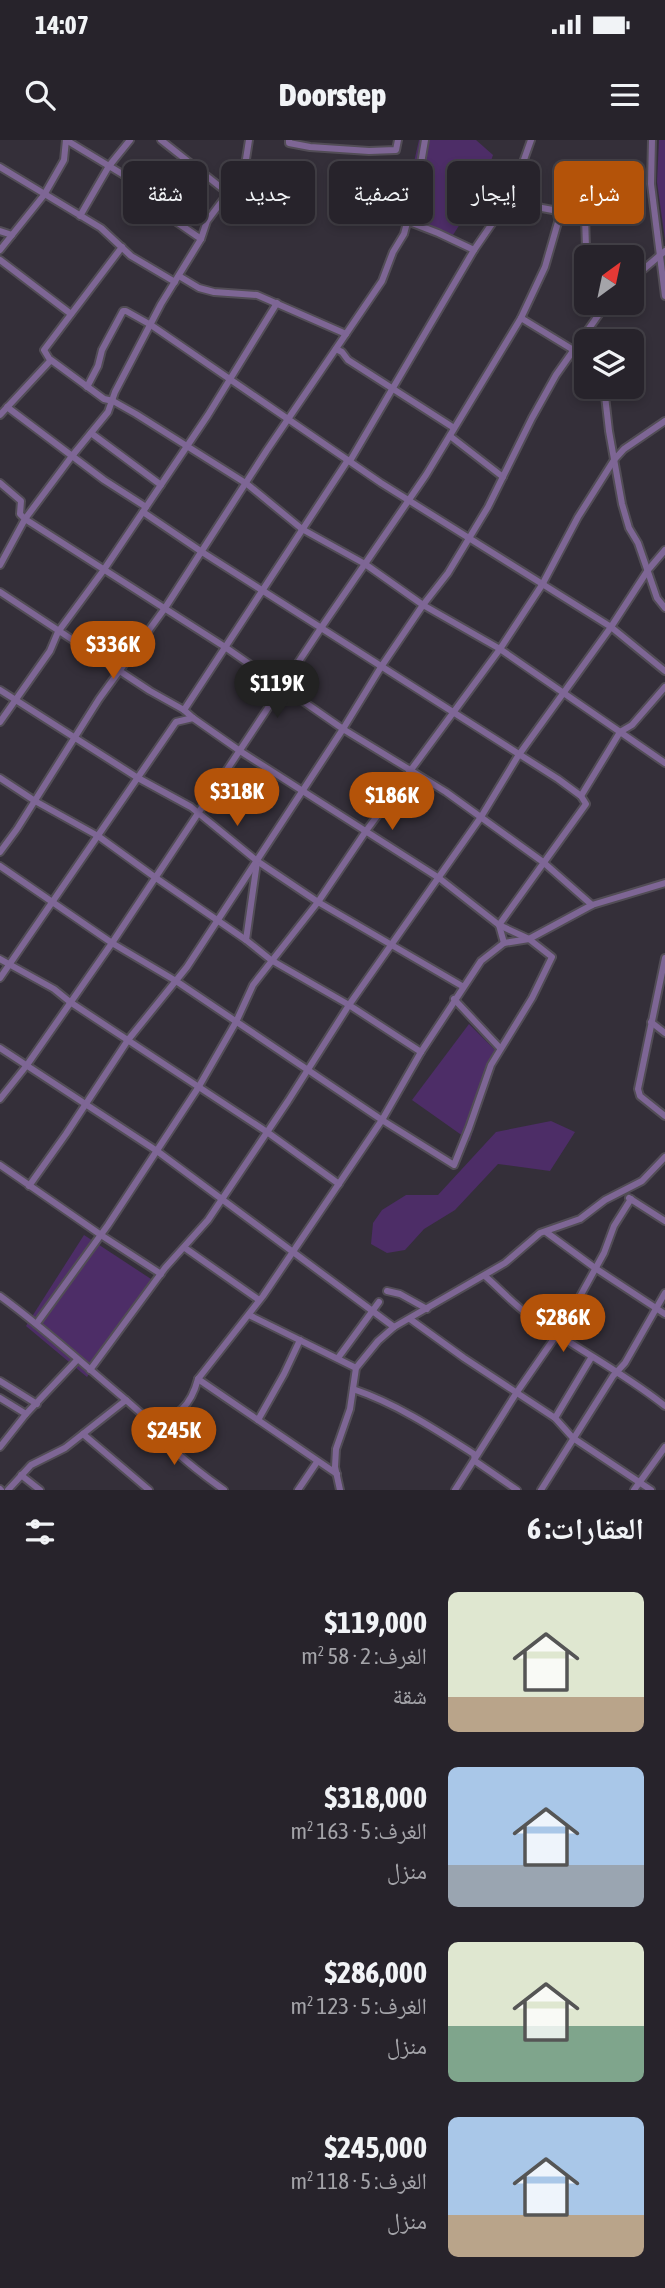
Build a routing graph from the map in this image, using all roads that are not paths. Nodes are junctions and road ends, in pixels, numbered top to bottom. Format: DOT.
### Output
graph roads {
  1 [pos="66,140"];
  2 [pos="130,140"];
  3 [pos="162,140"];
  4 [pos="249,140"];
  5 [pos="289,140"];
  6 [pos="398,140"];
  7 [pos="425,140"];
  8 [pos="531,140"];
  9 [pos="652,140"];
  10 [pos="310,144"];
  11 [pos="245,161"];
  12 [pos="421,161"];
  13 [pos="524,161"];
  14 [pos="108,166"];
  15 [pos="0,167"];
  16 [pos="221,187"];
  17 [pos="44,195"];
  18 [pos="221,202"];
  19 [pos="80,216"];
  20 [pos="406,224"];
  21 [pos="415,224"];
  22 [pos="492,224"];
  23 [pos="558,224"];
  24 [pos="586,224"];
  25 [pos="0,231"];
  26 [pos="12,235"];
  27 [pos="201,239"];
  28 [pos="586,245"];
  29 [pos="122,247"];
  30 [pos="0,250"];
  31 [pos="474,250"];
  32 [pos="662,253"];
  33 [pos="0,260"];
  34 [pos="644,269"];
  35 [pos="177,279"];
  36 [pos="665,296"];
  37 [pos="277,303"];
  38 [pos="71,314"];
  39 [pos="522,318"];
  40 [pos="151,326"];
  41 [pos="346,334"];
  42 [pos="336,349"];
  43 [pos="574,350"];
  44 [pos="574,352"];
  45 [pos="50,360"];
  46 [pos="230,381"];
  47 [pos="87,387"];
  48 [pos="394,388"];
  49 [pos="606,399"];
  50 [pos="113,401"];
  51 [pos="7,407"];
  52 [pos="0,415"];
  53 [pos="288,420"];
  54 [pos="665,421"];
  55 [pos="454,428"];
  56 [pos="91,433"];
  57 [pos="450,436"];
  58 [pos="186,447"];
  59 [pos="72,456"];
  60 [pos="614,460"];
  61 [pos="349,461"];
  62 [pos="503,477"];
  63 [pos="0,483"];
  64 [pos="247,484"];
  65 [pos="161,485"];
  66 [pos="409,501"];
  67 [pos="144,510"];
  68 [pos="25,519"];
  69 [pos="302,529"];
  70 [pos="469,539"];
  71 [pos="665,551"];
  72 [pos="202,552"];
  73 [pos="0,565"];
  74 [pos="365,565"];
  75 [pos="648,570"];
  76 [pos="103,571"];
  77 [pos="542,584"];
  78 [pos="262,590"];
  79 [pos="0,592"];
  80 [pos="423,605"];
  81 [pos="165,608"];
  82 [pos="665,608"];
  83 [pos="611,627"];
  84 [pos="321,628"];
  85 [pos="58,632"];
  86 [pos="225,647"];
  87 [pos="500,649"];
  88 [pos="381,667"];
  89 [pos="121,670"];
  90 [pos="665,671"];
  91 [pos="665,687"];
  92 [pos="282,688"];
  93 [pos="0,690"];
  94 [pos="564,693"];
  95 [pos="15,700"];
  96 [pos="184,710"];
  97 [pos="453,713"];
  98 [pos="193,718"];
  99 [pos="0,722"];
  100 [pos="343,729"];
  101 [pos="620,732"];
  102 [pos="74,738"];
  103 [pos="240,751"];
  104 [pos="518,756"];
  105 [pos="665,763"];
  106 [pos="412,770"];
  107 [pos="0,778"];
  108 [pos="138,778"];
  109 [pos="303,792"];
  110 [pos="581,796"];
  111 [pos="35,801"];
  112 [pos="198,814"];
  113 [pos="481,817"];
  114 [pos="366,831"];
  115 [pos="98,836"];
  116 [pos="0,852"];
  117 [pos="257,861"];
  118 [pos="543,862"];
  119 [pos="0,866"];
  120 [pos="156,878"];
  121 [pos="439,878"];
  122 [pos="665,883"];
  123 [pos="52,902"];
  124 [pos="318,902"];
  125 [pos="592,905"];
  126 [pos="216,921"];
  127 [pos="499,925"];
  128 [pos="529,939"];
  129 [pos="246,940"];
  130 [pos="112,943"];
  131 [pos="504,943"];
  132 [pos="392,946"];
  133 [pos="0,958"];
  134 [pos="665,958"];
  135 [pos="271,960"];
  136 [pos="9,965"];
  137 [pos="0,978"];
  138 [pos="176,981"];
  139 [pos="462,986"];
  140 [pos="454,999"];
  141 [pos="70,1002"];
  142 [pos="349,1005"];
  143 [pos="236,1022"];
  144 [pos="652,1022"];
  145 [pos="665,1033"];
  146 [pos="128,1040"];
  147 [pos="0,1048"];
  148 [pos="500,1048"];
  149 [pos="421,1052"];
  150 [pos="27,1065"];
  151 [pos="309,1070"];
  152 [pos="198,1088"];
  153 [pos="0,1099"];
  154 [pos="86,1104"];
  155 [pos="665,1116"];
  156 [pos="383,1120"];
  157 [pos="267,1132"];
  158 [pos="157,1151"];
  159 [pos="665,1157"];
  160 [pos="0,1165"];
  161 [pos="339,1184"];
  162 [pos="29,1186"];
  163 [pos="623,1191"];
  164 [pos="222,1198"];
  165 [pos="631,1199"];
  166 [pos="665,1221"];
  167 [pos="546,1232"];
  168 [pos="100,1235"];
  169 [pos="185,1248"];
  170 [pos="292,1253"];
  171 [pos="595,1268"];
  172 [pos="161,1274"];
  173 [pos="485,1276"];
  174 [pos="387,1292"];
  175 [pos="665,1293"];
  176 [pos="0,1296"];
  177 [pos="260,1300"];
  178 [pos="379,1303"];
  179 [pos="427,1309"];
  180 [pos="657,1309"];
  181 [pos="373,1311"];
  182 [pos="665,1314"];
  183 [pos="249,1315"];
  184 [pos="410,1319"];
  185 [pos="37,1323"];
  186 [pos="394,1327"];
  187 [pos="557,1334"];
  188 [pos="300,1340"];
  189 [pos="338,1358"];
  190 [pos="592,1358"];
  191 [pos="77,1360"];
  192 [pos="356,1367"];
  193 [pos="90,1370"];
  194 [pos="618,1372"];
  195 [pos="198,1379"];
  196 [pos="0,1381"];
  197 [pos="353,1389"];
  198 [pos="517,1392"];
  199 [pos="0,1398"];
  200 [pos="126,1400"];
  201 [pos="37,1404"];
  202 [pos="665,1406"];
  203 [pos="26,1414"];
  204 [pos="555,1418"];
  205 [pos="258,1420"];
  206 [pos="151,1422"];
  207 [pos="83,1434"];
  208 [pos="573,1437"];
  209 [pos="0,1447"];
  210 [pos="665,1447"];
  211 [pos="475,1461"];
  212 [pos="317,1462"];
  213 [pos="337,1474"];
  214 [pos="21,1475"];
  215 [pos="639,1482"];
  216 [pos="8,1490"];
  217 [pos="40,1490"];
  218 [pos="149,1490"];
  219 [pos="224,1490"];
  220 [pos="298,1490"];
  221 [pos="340,1490"];
  222 [pos="455,1490"];
  223 [pos="517,1490"];
  224 [pos="541,1490"];
  225 [pos="634,1490"];
  226 [pos="651,1490"];
  1 -- 14 [label="street"];
  1 -- 17 [label="street"];
  2 -- 14 [label="street"];
  3 -- 16 [label="street"];
  4 -- 11 [label="street"];
  5 -- 10 [label="street"];
  6 -- 10 [label="street"];
  7 -- 12 [label="street"];
  8 -- 13 [label="street"];
  9 -- 32 [label="street"];
  14 -- 19 [label="street"];
  14 -- 27 [label="street"];
  15 -- 17 [label="street"];
  17 -- 19 [label="street"];
  17 -- 26 [label="street"];
  18 -- 27 [label="street"];
  19 -- 29 [label="street"];
  20 -- 41 [label="street"];
  21 -- 31 [label="street"];
  22 -- 31 [label="street"];
  23 -- 39 [label="street"];
  24 -- 28 [label="street"];
  25 -- 26 [label="street"];
  26 -- 30 [label="street"];
  27 -- 35 [label="street"];
  29 -- 35 [label="street"];
  29 -- 38 [label="street"];
  31 -- 48 [label="street"];
  32 -- 34 [label="street"];
  32 -- 36 [label="street"];
  33 -- 38 [label="street"];
  35 -- 37 [label="street"];
  35 -- 40 [label="street"];
  37 -- 41 [label="street"];
  37 -- 46 [label="street"];
  38 -- 45 [label="street"];
  39 -- 43 [label="street"];
  39 -- 55 [label="street"];
  40 -- 46 [label="street"];
  40 -- 47 [label="street"];
  40 -- 50 [label="street"];
  41 -- 42 [label="street"];
  42 -- 48 [label="street"];
  42 -- 53 [label="street"];
  44 -- 62 [label="street"];
  45 -- 47 [label="street"];
  45 -- 51 [label="street"];
  46 -- 53 [label="street"];
  46 -- 58 [label="street"];
  47 -- 50 [label="street"];
  48 -- 55 [label="street"];
  48 -- 61 [label="street"];
  49 -- 60 [label="street"];
  50 -- 56 [label="street"];
  50 -- 58 [label="street"];
  51 -- 52 [label="street"];
  51 -- 59 [label="street"];
  53 -- 61 [label="street"];
  53 -- 64 [label="street"];
  54 -- 60 [label="street"];
  55 -- 57 [label="street"];
  56 -- 59 [label="street"];
  56 -- 65 [label="street"];
  57 -- 62 [label="street"];
  57 -- 66 [label="street"];
  58 -- 64 [label="street"];
  58 -- 65 [label="street"];
  59 -- 67 [label="street"];
  59 -- 68 [label="street"];
  60 -- 75 [label="street"];
  60 -- 77 [label="street"];
  61 -- 66 [label="street"];
  61 -- 69 [label="street"];
  62 -- 70 [label="street"];
  63 -- 68 [label="street"];
  64 -- 69 [label="street"];
  64 -- 72 [label="street"];
  65 -- 67 [label="street"];
  66 -- 70 [label="street"];
  66 -- 74 [label="street"];
  67 -- 72 [label="street"];
  67 -- 76 [label="street"];
  68 -- 73 [label="street"];
  68 -- 76 [label="street"];
  69 -- 74 [label="street"];
  69 -- 78 [label="street"];
  70 -- 77 [label="street"];
  70 -- 80 [label="street"];
  71 -- 75 [label="street"];
  72 -- 78 [label="street"];
  72 -- 81 [label="street"];
  74 -- 80 [label="street"];
  74 -- 84 [label="street"];
  75 -- 82 [label="street"];
  75 -- 83 [label="street"];
  76 -- 81 [label="street"];
  76 -- 85 [label="street"];
  77 -- 83 [label="street"];
  77 -- 87 [label="street"];
  78 -- 84 [label="street"];
  78 -- 86 [label="street"];
  79 -- 85 [label="street"];
  80 -- 87 [label="street"];
  80 -- 88 [label="street"];
  81 -- 86 [label="street"];
  81 -- 89 [label="street"];
  83 -- 90 [label="street"];
  83 -- 94 [label="street"];
  84 -- 88 [label="street"];
  84 -- 92 [label="street"];
  85 -- 89 [label="street"];
  85 -- 95 [label="street"];
  86 -- 92 [label="street"];
  86 -- 96 [label="street"];
  87 -- 94 [label="street"];
  87 -- 97 [label="street"];
  88 -- 97 [label="street"];
  88 -- 100 [label="street"];
  89 -- 96 [label="street"];
  89 -- 102 [label="street"];
  91 -- 101 [label="street"];
  92 -- 100 [label="street"];
  92 -- 103 [label="street"];
  93 -- 95 [label="street"];
  94 -- 101 [label="street"];
  94 -- 104 [label="street"];
  95 -- 99 [label="street"];
  95 -- 102 [label="street"];
  96 -- 98 [label="street"];
  97 -- 104 [label="street"];
  97 -- 106 [label="street"];
  98 -- 103 [label="street"];
  98 -- 108 [label="street"];
  100 -- 106 [label="street"];
  100 -- 109 [label="street"];
  101 -- 105 [label="street"];
  101 -- 110 [label="street"];
  102 -- 108 [label="street"];
  102 -- 111 [label="street"];
  103 -- 109 [label="street"];
  103 -- 112 [label="street"];
  104 -- 110 [label="street"];
  104 -- 113 [label="street"];
  106 -- 113 [label="street"];
  106 -- 114 [label="street"];
  107 -- 111 [label="street"];
  108 -- 112 [label="street"];
  108 -- 115 [label="street"];
  109 -- 114 [label="street"];
  109 -- 117 [label="street"];
  110 -- 118 [label="street"];
  111 -- 115 [label="street"];
  111 -- 116 [label="street"];
  112 -- 117 [label="street"];
  112 -- 120 [label="street"];
  113 -- 118 [label="street"];
  113 -- 121 [label="street"];
  114 -- 121 [label="street"];
  114 -- 124 [label="street"];
  115 -- 120 [label="street"];
  115 -- 123 [label="street"];
  117 -- 124 [label="street"];
  117 -- 126 [label="street"];
  117 -- 129 [label="street"];
  118 -- 125 [label="street"];
  118 -- 127 [label="street"];
  119 -- 123 [label="street"];
  120 -- 126 [label="street"];
  120 -- 130 [label="street"];
  121 -- 127 [label="street"];
  121 -- 132 [label="street"];
  122 -- 125 [label="street"];
  123 -- 130 [label="street"];
  123 -- 136 [label="street"];
  124 -- 132 [label="street"];
  124 -- 135 [label="street"];
  125 -- 128 [label="street"];
  126 -- 129 [label="street"];
  126 -- 138 [label="street"];
  127 -- 128 [label="street"];
  127 -- 131 [label="street"];
  128 -- 131 [label="street"];
  128 -- 148 [label="street"];
  129 -- 135 [label="street"];
  130 -- 138 [label="street"];
  130 -- 141 [label="street"];
  131 -- 139 [label="street"];
  132 -- 139 [label="street"];
  132 -- 142 [label="street"];
  133 -- 136 [label="street"];
  134 -- 144 [label="street"];
  135 -- 142 [label="street"];
  135 -- 143 [label="street"];
  136 -- 137 [label="street"];
  136 -- 141 [label="street"];
  138 -- 143 [label="street"];
  138 -- 146 [label="street"];
  139 -- 140 [label="street"];
  140 -- 148 [label="street"];
  140 -- 149 [label="street"];
  141 -- 146 [label="street"];
  141 -- 150 [label="street"];
  142 -- 149 [label="street"];
  142 -- 151 [label="street"];
  143 -- 151 [label="street"];
  143 -- 152 [label="street"];
  144 -- 145 [label="street"];
  144 -- 155 [label="street"];
  146 -- 152 [label="street"];
  146 -- 154 [label="street"];
  147 -- 150 [label="street"];
  148 -- 156 [label="street"];
  149 -- 156 [label="street"];
  150 -- 153 [label="street"];
  150 -- 154 [label="street"];
  151 -- 156 [label="street"];
  151 -- 157 [label="street"];
  152 -- 157 [label="street"];
  152 -- 158 [label="street"];
  154 -- 158 [label="street"];
  154 -- 162 [label="street"];
  156 -- 161 [label="street"];
  157 -- 161 [label="street"];
  157 -- 164 [label="street"];
  158 -- 164 [label="street"];
  158 -- 168 [label="street"];
  159 -- 163 [label="street"];
  160 -- 162 [label="street"];
  161 -- 170 [label="street"];
  162 -- 168 [label="street"];
  163 -- 165 [label="street"];
  163 -- 167 [label="street"];
  164 -- 169 [label="street"];
  164 -- 170 [label="street"];
  165 -- 166 [label="street"];
  165 -- 171 [label="street"];
  167 -- 171 [label="street"];
  167 -- 173 [label="street"];
  168 -- 172 [label="street"];
  168 -- 185 [label="street"];
  169 -- 172 [label="street"];
  169 -- 177 [label="street"];
  170 -- 177 [label="street"];
  170 -- 181 [label="street"];
  171 -- 180 [label="street"];
  171 -- 187 [label="street"];
  172 -- 193 [label="street"];
  173 -- 179 [label="street"];
  173 -- 187 [label="street"];
  174 -- 179 [label="street"];
  175 -- 180 [label="street"];
  176 -- 185 [label="street"];
  177 -- 183 [label="street"];
  178 -- 181 [label="street"];
  179 -- 184 [label="street"];
  180 -- 182 [label="street"];
  180 -- 194 [label="street"];
  181 -- 186 [label="street"];
  181 -- 189 [label="street"];
  183 -- 188 [label="street"];
  183 -- 195 [label="street"];
  184 -- 186 [label="street"];
  184 -- 198 [label="street"];
  185 -- 191 [label="street"];
  186 -- 192 [label="street"];
  187 -- 190 [label="street"];
  187 -- 198 [label="street"];
  188 -- 189 [label="street"];
  188 -- 205 [label="street"];
  189 -- 192 [label="street"];
  190 -- 194 [label="street"];
  190 -- 204 [label="street"];
  191 -- 193 [label="street"];
  191 -- 201 [label="street"];
  192 -- 197 [label="street"];
  193 -- 200 [label="street"];
  194 -- 202 [label="street"];
  194 -- 208 [label="street"];
  195 -- 205 [label="street"];
  195 -- 206 [label="street"];
  196 -- 201 [label="street"];
  197 -- 211 [label="street"];
  197 -- 213 [label="street"];
  198 -- 204 [label="street"];
  198 -- 211 [label="street"];
  199 -- 203 [label="street"];
  200 -- 206 [label="street"];
  200 -- 207 [label="street"];
  201 -- 203 [label="street"];
  203 -- 209 [label="street"];
  204 -- 208 [label="street"];
  205 -- 212 [label="street"];
  206 -- 219 [label="street"];
  207 -- 214 [label="street"];
  207 -- 218 [label="street"];
  208 -- 215 [label="street"];
  208 -- 224 [label="street"];
  210 -- 215 [label="street"];
  211 -- 222 [label="street"];
  211 -- 223 [label="street"];
  212 -- 213 [label="street"];
  212 -- 220 [label="street"];
  213 -- 221 [label="street"];
  214 -- 216 [label="street"];
  214 -- 217 [label="street"];
  215 -- 225 [label="street"];
  215 -- 226 [label="street"];
}
